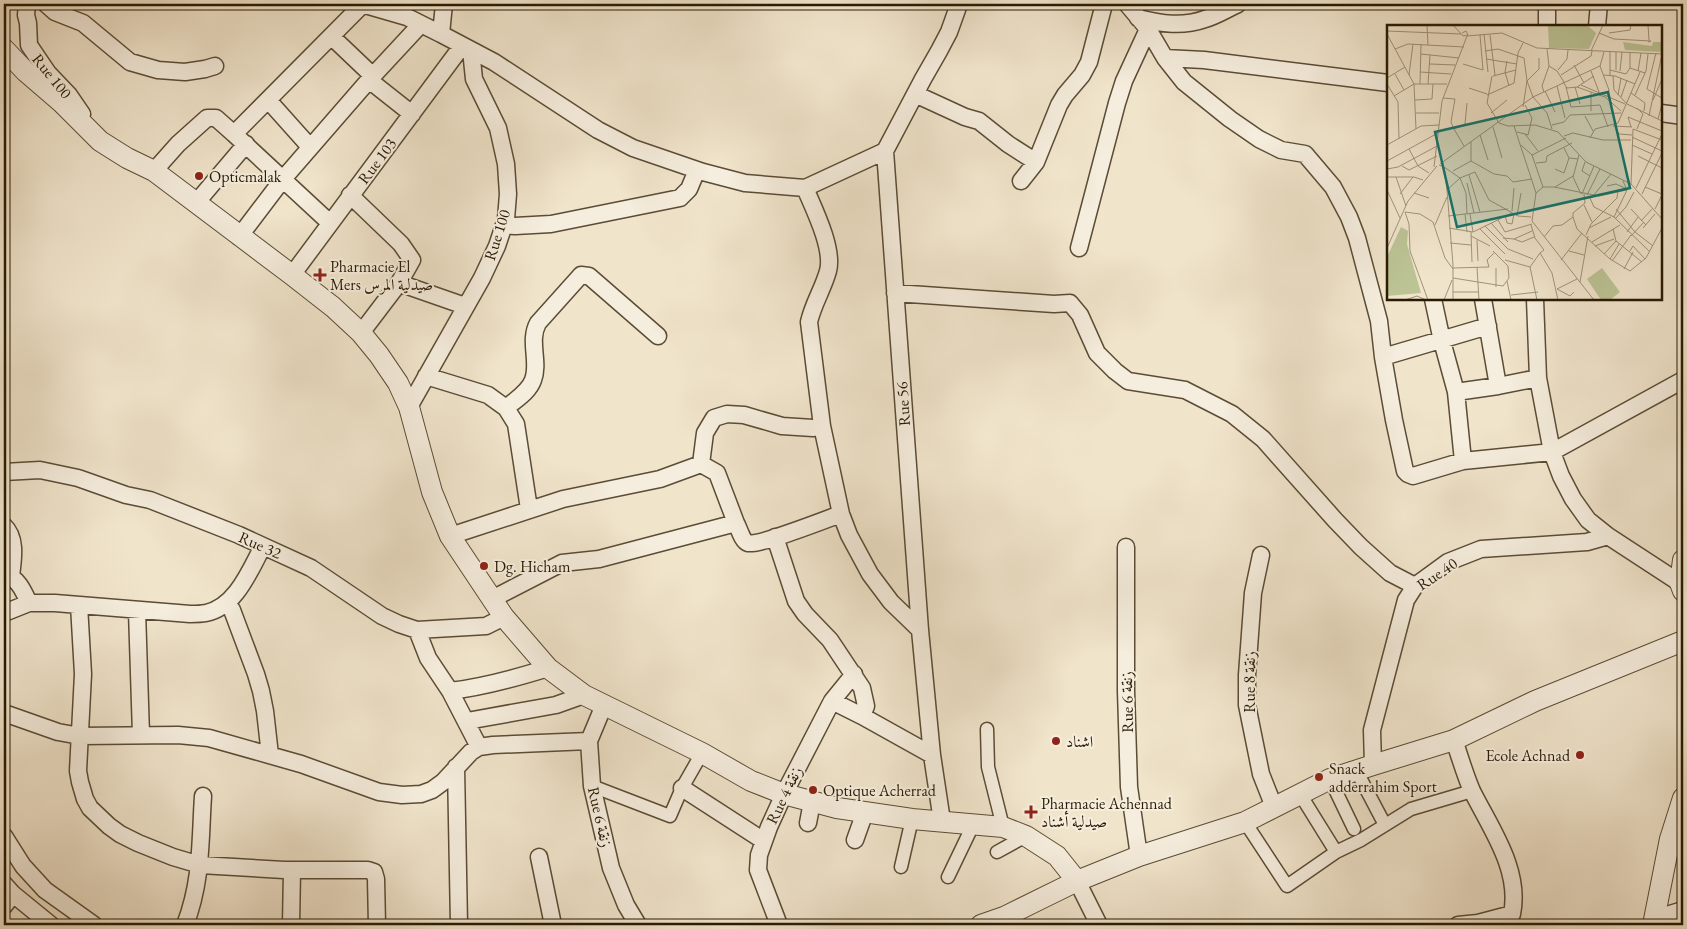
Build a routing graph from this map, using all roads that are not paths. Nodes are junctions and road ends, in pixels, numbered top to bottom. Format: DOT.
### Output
graph roads {
  1 [pos="27,4"];
  2 [pos="46,4"];
  3 [pos="363,4"];
  4 [pos="444,4"];
  5 [pos="959,4"];
  6 [pos="1104,4"];
  7 [pos="1238,4"];
  8 [pos="1547,4"];
  9 [pos="1599,4"];
  10 [pos="1218,8"];
  11 [pos="1134,12"];
  12 [pos="410,15"];
  13 [pos="1547,25"];
  14 [pos="1598,25"];
  15 [pos="441,34"];
  16 [pos="332,37"];
  17 [pos="467,48"];
  18 [pos="4,49"];
  19 [pos="1165,58"];
  20 [pos="215,66"];
  21 [pos="371,78"];
  22 [pos="1387,83"];
  23 [pos="915,94"];
  24 [pos="268,100"];
  25 [pos="1662,113"];
  26 [pos="412,114"];
  27 [pos="1683,116"];
  28 [pos="240,139"];
  29 [pos="100,141"];
  30 [pos="310,147"];
  31 [pos="885,151"];
  32 [pos="1036,162"];
  33 [pos="154,170"];
  34 [pos="697,170"];
  35 [pos="283,178"];
  36 [pos="1021,181"];
  37 [pos="805,188"];
  38 [pos="350,195"];
  39 [pos="196,203"];
  40 [pos="330,223"];
  41 [pos="504,225"];
  42 [pos="239,237"];
  43 [pos="1079,248"];
  44 [pos="292,275"];
  45 [pos="399,283"];
  46 [pos="895,293"];
  47 [pos="1433,300"];
  48 [pos="1483,300"];
  49 [pos="1534,300"];
  50 [pos="465,306"];
  51 [pos="1488,326"];
  52 [pos="361,333"];
  53 [pos="658,336"];
  54 [pos="1442,341"];
  55 [pos="1383,357"];
  56 [pos="426,376"];
  57 [pos="1538,378"];
  58 [pos="1683,380"];
  59 [pos="1498,386"];
  60 [pos="1456,392"];
  61 [pos="409,407"];
  62 [pos="506,408"];
  63 [pos="822,426"];
  64 [pos="1552,452"];
  65 [pos="1462,461"];
  66 [pos="701,464"];
  67 [pos="4,472"];
  68 [pos="529,509"];
  69 [pos="841,514"];
  70 [pos="736,523"];
  71 [pos="4,526"];
  72 [pos="450,536"];
  73 [pos="1608,536"];
  74 [pos="775,537"];
  75 [pos="264,546"];
  76 [pos="1126,548"];
  77 [pos="1261,555"];
  78 [pos="1683,560"];
  79 [pos="8,575"];
  80 [pos="1415,586"];
  81 [pos="1682,587"];
  82 [pos="492,599"];
  83 [pos="29,603"];
  84 [pos="226,604"];
  85 [pos="79,605"];
  86 [pos="138,611"];
  87 [pos="4,613"];
  88 [pos="504,616"];
  89 [pos="417,630"];
  90 [pos="920,630"];
  91 [pos="1682,642"];
  92 [pos="548,668"];
  93 [pos="854,674"];
  94 [pos="450,691"];
  95 [pos="584,695"];
  96 [pos="832,701"];
  97 [pos="604,705"];
  98 [pos="4,713"];
  99 [pos="862,716"];
  100 [pos="467,721"];
  101 [pos="987,729"];
  102 [pos="141,735"];
  103 [pos="80,736"];
  104 [pos="589,740"];
  105 [pos="1454,740"];
  106 [pos="479,747"];
  107 [pos="702,753"];
  108 [pos="270,755"];
  109 [pos="932,755"];
  110 [pos="456,767"];
  111 [pos="1364,767"];
  112 [pos="1330,779"];
  113 [pos="592,786"];
  114 [pos="682,788"];
  115 [pos="1472,791"];
  116 [pos="784,794"];
  117 [pos="1300,794"];
  118 [pos="202,796"];
  119 [pos="1683,800"];
  120 [pos="812,802"];
  121 [pos="1274,807"];
  122 [pos="865,812"];
  123 [pos="912,819"];
  124 [pos="942,821"];
  125 [pos="1245,822"];
  126 [pos="808,824"];
  127 [pos="973,825"];
  128 [pos="1385,825"];
  129 [pos="1003,826"];
  130 [pos="1354,829"];
  131 [pos="4,836"];
  132 [pos="1026,836"];
  133 [pos="764,840"];
  134 [pos="855,840"];
  135 [pos="997,852"];
  136 [pos="1336,852"];
  137 [pos="1139,856"];
  138 [pos="538,857"];
  139 [pos="200,865"];
  140 [pos="900,867"];
  141 [pos="292,870"];
  142 [pos="948,876"];
  143 [pos="1077,881"];
  144 [pos="7,895"];
  145 [pos="1683,910"];
  146 [pos="1513,920"];
  147 [pos="1654,922"];
  148 [pos="51,925"];
  149 [pos="94,925"];
  150 [pos="184,925"];
  151 [pos="291,925"];
  152 [pos="377,925"];
  153 [pos="459,925"];
  154 [pos="553,925"];
  155 [pos="638,925"];
  156 [pos="779,925"];
  157 [pos="980,925"];
  158 [pos="1099,925"];
  159 [pos="1458,925"];
  1 -- 29 [label="street, Rue 100"];
  2 -- 20 [label="street"];
  3 -- 12 [label="street"];
  3 -- 16 [label="street"];
  4 -- 15 [label="street"];
  5 -- 23 [label="street"];
  6 -- 32 [label="street"];
  7 -- 10 [label="street"];
  8 -- 13 [label="street"];
  9 -- 14 [label="street"];
  10 -- 11 [label="street"];
  11 -- 19 [label="street"];
  11 -- 43 [label="street"];
  12 -- 15 [label="street"];
  12 -- 21 [label="street"];
  15 -- 17 [label="street"];
  16 -- 21 [label="street"];
  16 -- 24 [label="street"];
  17 -- 26 [label="street, Rue 103"];
  17 -- 34 [label="street"];
  17 -- 41 [label="street, Rue 100"];
  18 -- 29 [label="street"];
  19 -- 22 [label="street"];
  19 -- 55 [label="street"];
  21 -- 26 [label="street"];
  21 -- 30 [label="street"];
  23 -- 31 [label="street"];
  23 -- 32 [label="street"];
  24 -- 28 [label="street"];
  24 -- 30 [label="street"];
  25 -- 27 [label="street"];
  26 -- 38 [label="street, Rue 103"];
  28 -- 33 [label="street"];
  28 -- 35 [label="street"];
  28 -- 39 [label="street"];
  29 -- 33 [label="street"];
  30 -- 35 [label="street"];
  31 -- 37 [label="street"];
  31 -- 46 [label="street, Rue 56"];
  32 -- 36 [label="street"];
  33 -- 39 [label="street"];
  34 -- 37 [label="street"];
  34 -- 41 [label="street"];
  35 -- 40 [label="street"];
  35 -- 42 [label="street"];
  37 -- 63 [label="street"];
  38 -- 40 [label="street, Rue 103"];
  38 -- 45 [label="street"];
  39 -- 42 [label="street"];
  40 -- 44 [label="street, Rue 103"];
  41 -- 50 [label="street, Rue 100"];
  42 -- 44 [label="street"];
  44 -- 52 [label="street"];
  45 -- 50 [label="street"];
  45 -- 52 [label="street"];
  46 -- 80 [label="street"];
  46 -- 90 [label="street, Rue 56"];
  47 -- 54 [label="street"];
  48 -- 51 [label="street"];
  49 -- 57 [label="street"];
  50 -- 56 [label="street, Rue 100"];
  51 -- 54 [label="street"];
  51 -- 59 [label="street"];
  52 -- 61 [label="street"];
  53 -- 62 [label="street"];
  54 -- 55 [label="street"];
  54 -- 60 [label="street"];
  55 -- 65 [label="street"];
  56 -- 61 [label="street, Rue 100"];
  56 -- 62 [label="street"];
  57 -- 59 [label="street"];
  57 -- 64 [label="street"];
  58 -- 64 [label="street"];
  59 -- 60 [label="street"];
  60 -- 65 [label="street"];
  61 -- 72 [label="street"];
  62 -- 68 [label="street"];
  63 -- 66 [label="street"];
  63 -- 69 [label="street"];
  64 -- 65 [label="street"];
  64 -- 73 [label="street"];
  66 -- 68 [label="street"];
  66 -- 70 [label="street"];
  67 -- 75 [label="street, Rue 32"];
  68 -- 72 [label="street"];
  69 -- 74 [label="street"];
  69 -- 90 [label="street"];
  70 -- 74 [label="street"];
  70 -- 82 [label="street"];
  71 -- 79 [label="street"];
  72 -- 82 [label="street"];
  73 -- 80 [label="street, Rue 40"];
  73 -- 81 [label="street"];
  74 -- 93 [label="street"];
  75 -- 84 [label="street"];
  75 -- 89 [label="street, Rue 32"];
  76 -- 137 [label="street, Rue 6 زنقة"];
  77 -- 121 [label="street, Rue 8 زنقة"];
  78 -- 81 [label="street"];
  79 -- 83 [label="street"];
  80 -- 111 [label="street, Rue 40"];
  82 -- 88 [label="street"];
  83 -- 85 [label="street"];
  83 -- 87 [label="street"];
  84 -- 86 [label="street"];
  84 -- 108 [label="street"];
  85 -- 86 [label="street"];
  85 -- 103 [label="street"];
  86 -- 102 [label="street"];
  88 -- 89 [label="street, Rue 32"];
  88 -- 92 [label="street"];
  89 -- 94 [label="street"];
  90 -- 109 [label="street, Rue 56"];
  91 -- 105 [label="street"];
  92 -- 94 [label="street"];
  92 -- 95 [label="street"];
  93 -- 96 [label="street, Rue 4 زنقة"];
  93 -- 99 [label="street"];
  94 -- 100 [label="street"];
  95 -- 97 [label="street"];
  95 -- 100 [label="street"];
  96 -- 99 [label="street"];
  96 -- 116 [label="street, Rue 4 زنقة"];
  97 -- 104 [label="street, Rue 6 زنقة"];
  97 -- 107 [label="street"];
  98 -- 103 [label="street"];
  99 -- 109 [label="street"];
  100 -- 106 [label="street"];
  101 -- 129 [label="street"];
  102 -- 103 [label="street"];
  102 -- 108 [label="street"];
  103 -- 139 [label="street"];
  104 -- 106 [label="street"];
  104 -- 113 [label="street, Rue 6 زنقة"];
  105 -- 111 [label="street"];
  105 -- 115 [label="street"];
  106 -- 110 [label="street"];
  107 -- 114 [label="street"];
  107 -- 116 [label="street"];
  108 -- 110 [label="street"];
  109 -- 124 [label="street, Rue 56"];
  110 -- 153 [label="street"];
  111 -- 112 [label="street"];
  111 -- 128 [label="street"];
  112 -- 117 [label="street"];
  112 -- 130 [label="street"];
  113 -- 114 [label="street"];
  113 -- 155 [label="street, Rue 6 زنقة"];
  114 -- 133 [label="street"];
  115 -- 128 [label="street"];
  115 -- 146 [label="street"];
  116 -- 120 [label="street"];
  116 -- 133 [label="street, Rue 4 زنقة"];
  117 -- 121 [label="street"];
  117 -- 136 [label="street"];
  118 -- 139 [label="street"];
  119 -- 147 [label="street"];
  120 -- 122 [label="street"];
  120 -- 126 [label="street"];
  121 -- 125 [label="street"];
  122 -- 123 [label="street"];
  122 -- 134 [label="street"];
  123 -- 124 [label="street"];
  123 -- 140 [label="street"];
  124 -- 127 [label="street"];
  125 -- 136 [label="street"];
  125 -- 137 [label="street"];
  127 -- 129 [label="street"];
  127 -- 142 [label="street"];
  128 -- 136 [label="street"];
  129 -- 132 [label="street"];
  131 -- 149 [label="street"];
  132 -- 135 [label="street"];
  132 -- 143 [label="street"];
  133 -- 156 [label="street, Rue 4 زنقة"];
  137 -- 143 [label="street"];
  138 -- 154 [label="street"];
  139 -- 141 [label="street"];
  139 -- 150 [label="street"];
  141 -- 151 [label="street"];
  141 -- 152 [label="street"];
  143 -- 157 [label="street"];
  143 -- 158 [label="street"];
  144 -- 148 [label="street"];
  145 -- 147 [label="street"];
  146 -- 159 [label="street"];
}
